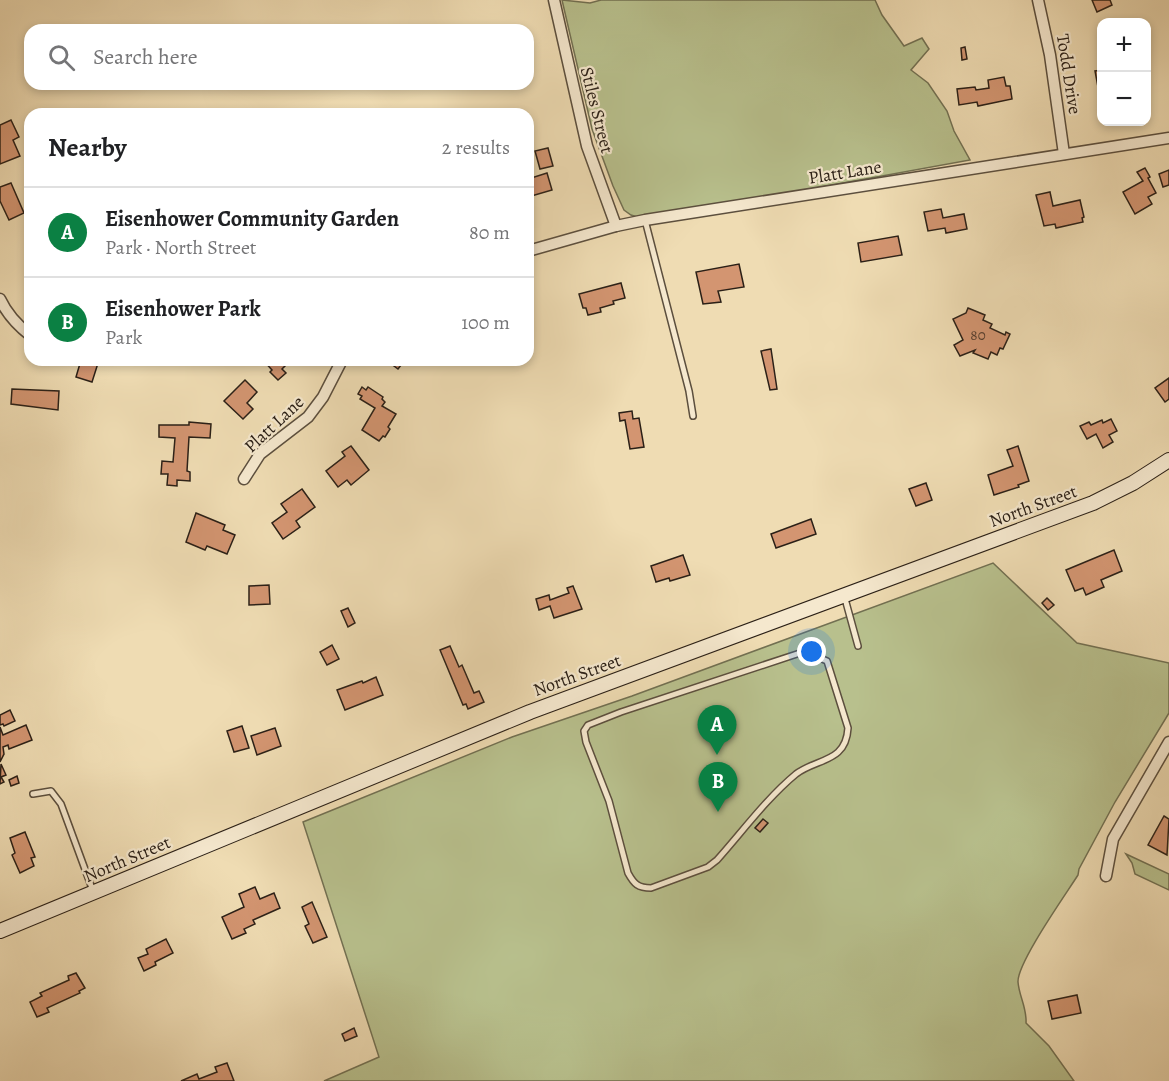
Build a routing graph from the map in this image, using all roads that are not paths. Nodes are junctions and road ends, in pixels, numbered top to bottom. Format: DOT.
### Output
graph roads {
  1 [pos="554,0"];
  2 [pos="1038,0"];
  3 [pos="1169,138"];
  4 [pos="1064,153"];
  5 [pos="645,220"];
  6 [pos="616,226"];
  7 [pos="534,249"];
  8 [pos="0,298"];
  9 [pos="24,330"];
  10 [pos="339,366"];
  11 [pos="693,416"];
  12 [pos="1169,460"];
  13 [pos="244,479"];
  14 [pos="844,595"];
  15 [pos="858,646"];
  16 [pos="842,707"];
  17 [pos="1169,742"];
  18 [pos="33,794"];
  19 [pos="1106,876"];
  20 [pos="93,893"];
  21 [pos="0,931"];
  1 -- 6 [label="street, Stiles Street"];
  2 -- 4 [label="street, Todd Drive"];
  3 -- 4 [label="street, Platt Lane"];
  4 -- 5 [label="street, Platt Lane"];
  5 -- 6 [label="street, Platt Lane"];
  5 -- 11 [label="lane"];
  6 -- 7 [label="street, Platt Lane"];
  8 -- 9 [label="street"];
  10 -- 13 [label="street, Platt Lane"];
  12 -- 14 [label="main road, North Street"];
  14 -- 15 [label="lane"];
  14 -- 20 [label="main road, North Street"];
  16 -- 16 [label="lane"];
  17 -- 19 [label="street"];
  18 -- 20 [label="lane"];
  20 -- 21 [label="main road, North Street"];
}
